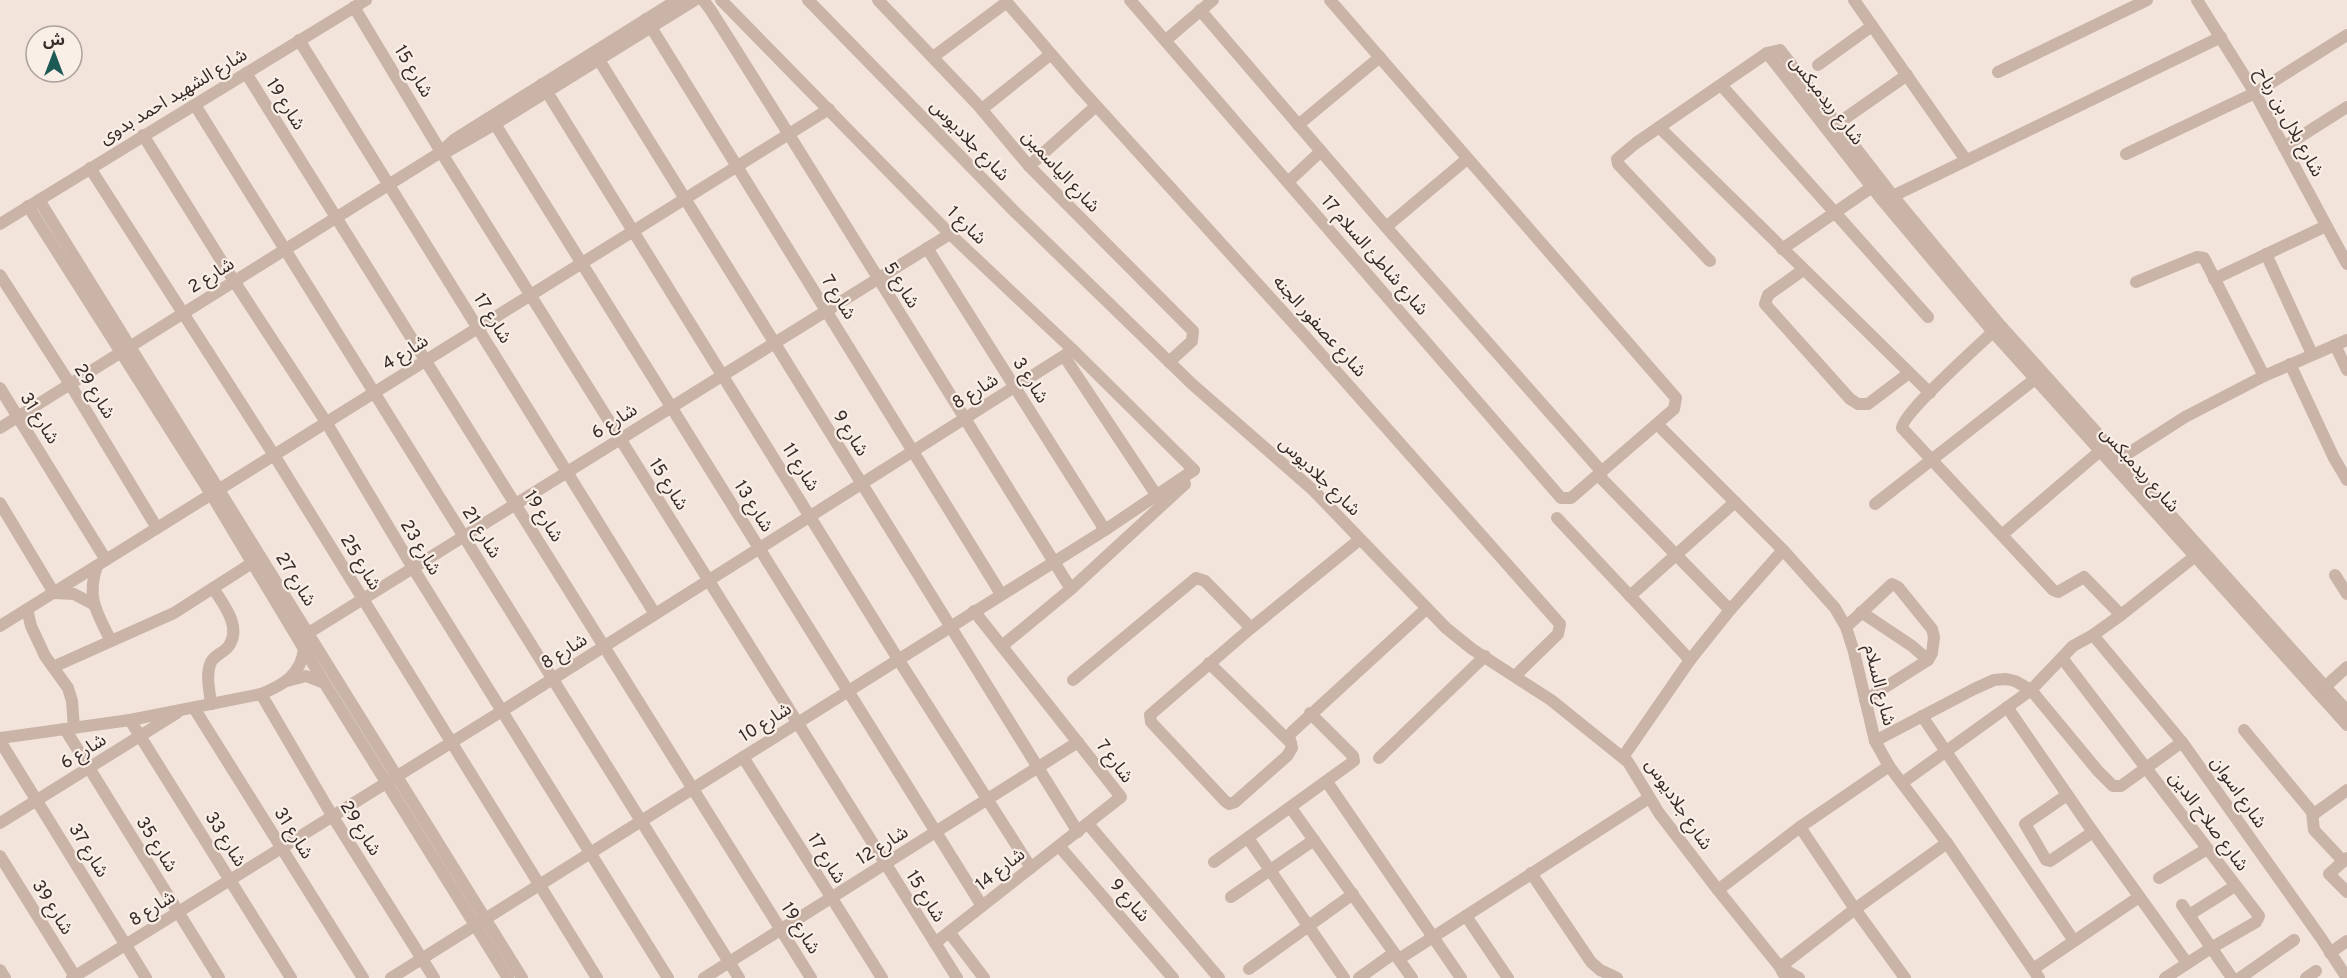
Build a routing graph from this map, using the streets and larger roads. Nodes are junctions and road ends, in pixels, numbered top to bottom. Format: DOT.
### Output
graph roads {
  1 [pos="366,0"];
  2 [pos="676,0"];
  3 [pos="695,0"];
  4 [pos="703,0"];
  5 [pos="721,0"];
  6 [pos="808,0"];
  7 [pos="878,0"];
  8 [pos="1130,0"];
  9 [pos="1213,0"];
  10 [pos="1330,0"];
  11 [pos="1854,0"];
  12 [pos="2147,0"];
  13 [pos="2197,0"];
  14 [pos="1006,1"];
  15 [pos="354,7"];
  16 [pos="1200,10"];
  17 [pos="648,23"];
  18 [pos="1872,26"];
  19 [pos="2347,35"];
  20 [pos="2221,38"];
  21 [pos="299,40"];
  22 [pos="1166,40"];
  23 [pos="1767,53"];
  24 [pos="1051,54"];
  25 [pos="596,56"];
  26 [pos="933,57"];
  27 [pos="1380,57"];
  28 [pos="1818,65"];
  29 [pos="1998,72"];
  30 [pos="246,73"];
  31 [pos="1907,75"];
  32 [pos="1721,85"];
  33 [pos="544,88"];
  34 [pos="2255,93"];
  35 [pos="195,105"];
  36 [pos="1096,106"];
  37 [pos="2347,107"];
  38 [pos="829,109"];
  39 [pos="982,109"];
  40 [pos="495,124"];
  41 [pos="1837,124"];
  42 [pos="1298,125"];
  43 [pos="1659,127"];
  44 [pos="790,134"];
  45 [pos="143,135"];
  46 [pos="2284,147"];
  47 [pos="441,152"];
  48 [pos="1321,152"];
  49 [pos="2126,154"];
  50 [pos="1467,159"];
  51 [pos="1966,160"];
  52 [pos="1029,166"];
  53 [pos="737,167"];
  54 [pos="90,168"];
  55 [pos="1288,182"];
  56 [pos="388,184"];
  57 [pos="1872,187"];
  58 [pos="1893,196"];
  59 [pos="685,199"];
  60 [pos="34,203"];
  61 [pos="1835,213"];
  62 [pos="336,217"];
  63 [pos="0,224"];
  64 [pos="2326,226"];
  65 [pos="1386,227"];
  66 [pos="633,231"];
  67 [pos="950,234"];
  68 [pos="927,248"];
  69 [pos="285,249"];
  70 [pos="1782,249"];
  71 [pos="2266,254"];
  72 [pos="1710,261"];
  73 [pos="582,264"];
  74 [pos="2347,264"];
  75 [pos="1803,270"];
  76 [pos="0,275"];
  77 [pos="877,279"];
  78 [pos="2214,279"];
  79 [pos="234,281"];
  80 [pos="2136,282"];
  81 [pos="530,296"];
  82 [pos="826,310"];
  83 [pos="182,314"];
  84 [pos="1928,316"];
  85 [pos="478,328"];
  86 [pos="1996,328"];
  87 [pos="2341,342"];
  88 [pos="774,343"];
  89 [pos="125,350"];
  90 [pos="1069,353"];
  91 [pos="2313,354"];
  92 [pos="426,360"];
  93 [pos="1169,362"];
  94 [pos="2290,364"];
  95 [pos="2347,370"];
  96 [pos="1909,373"];
  97 [pos="723,375"];
  98 [pos="2264,376"];
  99 [pos="2035,380"];
  100 [pos="70,384"];
  101 [pos="0,388"];
  102 [pos="1014,388"];
  103 [pos="375,392"];
  104 [pos="1930,393"];
  105 [pos="671,407"];
  106 [pos="19,417"];
  107 [pos="965,419"];
  108 [pos="326,422"];
  109 [pos="1658,424"];
  110 [pos="0,428"];
  111 [pos="620,439"];
  112 [pos="913,451"];
  113 [pos="2100,451"];
  114 [pos="274,455"];
  115 [pos="2121,458"];
  116 [pos="1932,460"];
  117 [pos="1194,470"];
  118 [pos="567,472"];
  119 [pos="1600,473"];
  120 [pos="2347,480"];
  121 [pos="862,484"];
  122 [pos="215,492"];
  123 [pos="1157,496"];
  124 [pos="1735,502"];
  125 [pos="0,503"];
  126 [pos="515,504"];
  127 [pos="1875,504"];
  128 [pos="810,516"];
  129 [pos="1557,518"];
  130 [pos="157,528"];
  131 [pos="1105,530"];
  132 [pos="2003,534"];
  133 [pos="464,536"];
  134 [pos="1359,540"];
  135 [pos="759,549"];
  136 [pos="1784,550"];
  137 [pos="1676,554"];
  138 [pos="2194,556"];
  139 [pos="252,562"];
  140 [pos="1054,562"];
  141 [pos="102,563"];
  142 [pos="413,568"];
  143 [pos="2335,576"];
  144 [pos="708,581"];
  145 [pos="2227,586"];
  146 [pos="213,588"];
  147 [pos="1071,589"];
  148 [pos="54,593"];
  149 [pos="1001,594"];
  150 [pos="2347,594"];
  151 [pos="1630,596"];
  152 [pos="362,600"];
  153 [pos="93,604"];
  154 [pos="27,609"];
  155 [pos="1426,609"];
  156 [pos="1730,610"];
  157 [pos="974,611"];
  158 [pos="1861,612"];
  159 [pos="656,614"];
  160 [pos="2121,615"];
  161 [pos="0,625"];
  162 [pos="950,626"];
  163 [pos="1846,627"];
  164 [pos="1251,628"];
  165 [pos="2093,635"];
  166 [pos="303,640"];
  167 [pos="111,641"];
  168 [pos="605,646"];
  169 [pos="1002,646"];
  170 [pos="1485,656"];
  171 [pos="2062,658"];
  172 [pos="898,659"];
  173 [pos="1690,660"];
  174 [pos="1928,660"];
  175 [pos="1209,663"];
  176 [pos="2347,667"];
  177 [pos="53,668"];
  178 [pos="1515,676"];
  179 [pos="553,679"];
  180 [pos="1073,680"];
  181 [pos="286,681"];
  182 [pos="325,684"];
  183 [pos="2326,686"];
  184 [pos="2031,690"];
  185 [pos="848,691"];
  186 [pos="261,694"];
  187 [pos="1865,700"];
  188 [pos="211,704"];
  189 [pos="2007,707"];
  190 [pos="189,708"];
  191 [pos="502,711"];
  192 [pos="2347,711"];
  193 [pos="1310,713"];
  194 [pos="1922,716"];
  195 [pos="130,720"];
  196 [pos="796,723"];
  197 [pos="2347,725"];
  198 [pos="69,729"];
  199 [pos="2244,730"];
  200 [pos="141,736"];
  201 [pos="0,740"];
  202 [pos="1875,741"];
  203 [pos="1078,742"];
  204 [pos="2182,742"];
  205 [pos="450,743"];
  206 [pos="1291,743"];
  207 [pos="1946,750"];
  208 [pos="743,757"];
  209 [pos="1623,757"];
  210 [pos="1379,758"];
  211 [pos="1889,766"];
  212 [pos="89,768"];
  213 [pos="1039,768"];
  214 [pos="2147,768"];
  215 [pos="393,779"];
  216 [pos="1327,782"];
  217 [pos="1902,783"];
  218 [pos="694,788"];
  219 [pos="2347,790"];
  220 [pos="2067,795"];
  221 [pos="1649,798"];
  222 [pos="37,800"];
  223 [pos="987,800"];
  224 [pos="1291,808"];
  225 [pos="2314,814"];
  226 [pos="333,817"];
  227 [pos="641,820"];
  228 [pos="0,823"];
  229 [pos="1800,827"];
  230 [pos="1083,828"];
  231 [pos="936,832"];
  232 [pos="2093,832"];
  233 [pos="1248,838"];
  234 [pos="1314,840"];
  235 [pos="1947,843"];
  236 [pos="1059,846"];
  237 [pos="282,848"];
  238 [pos="2206,849"];
  239 [pos="590,853"];
  240 [pos="0,856"];
  241 [pos="2345,859"];
  242 [pos="1214,862"];
  243 [pos="885,864"];
  244 [pos="1031,868"];
  245 [pos="1270,871"];
  246 [pos="1531,873"];
  247 [pos="2159,878"];
  248 [pos="230,880"];
  249 [pos="539,885"];
  250 [pos="2235,886"];
  251 [pos="1718,890"];
  252 [pos="2347,892"];
  253 [pos="1353,894"];
  254 [pos="1231,897"];
  255 [pos="2139,897"];
  256 [pos="831,898"];
  257 [pos="982,906"];
  258 [pos="1855,909"];
  259 [pos="178,912"];
  260 [pos="1466,916"];
  261 [pos="480,923"];
  262 [pos="1308,927"];
  263 [pos="781,930"];
  264 [pos="949,932"];
  265 [pos="1433,937"];
  266 [pos="2294,940"];
  267 [pos="2074,941"];
  268 [pos="2347,941"];
  269 [pos="935,943"];
  270 [pos="126,945"];
  271 [pos="2211,948"];
  272 [pos="2330,952"];
  273 [pos="1397,956"];
  274 [pos="422,959"];
  275 [pos="730,962"];
  276 [pos="2187,963"];
  277 [pos="1249,969"];
  278 [pos="0,970"];
  279 [pos="1783,972"];
  280 [pos="2036,974"];
  281 [pos="74,977"];
  282 [pos="5,978"];
  283 [pos="146,978"];
  284 [pos="219,978"];
  285 [pos="291,978"];
  286 [pos="363,978"];
  287 [pos="391,978"];
  288 [pos="434,978"];
  289 [pos="508,978"];
  290 [pos="522,978"];
  291 [pos="597,978"];
  292 [pos="668,978"];
  293 [pos="704,978"];
  294 [pos="739,978"];
  295 [pos="811,978"];
  296 [pos="882,978"];
  297 [pos="957,978"];
  298 [pos="984,978"];
  299 [pos="1173,978"];
  300 [pos="1219,978"];
  301 [pos="1344,978"];
  302 [pos="1359,978"];
  303 [pos="1412,978"];
  304 [pos="1461,978"];
  305 [pos="1508,978"];
  306 [pos="1617,978"];
  307 [pos="1799,978"];
  308 [pos="1905,978"];
  309 [pos="2166,978"];
  310 [pos="2232,978"];
  311 [pos="2240,978"];
  312 [pos="2347,978"];
  1 -- 15 [label="street, شارع الشهيد احمد بدوى"];
  2 -- 17 [label="street, شارع 2"];
  3 -- 17 [label="street, شارع 2"];
  4 -- 44 [label="street, شارع 5"];
  5 -- 38 [label="street, شارع 1"];
  6 -- 93 [label="street, شارع جلاديوس"];
  7 -- 26 [label="street, شارع الياسمين"];
  8 -- 22 [label="street, شارع شاطئ السلام 17"];
  9 -- 16 [label="street"];
  10 -- 27 [label="street, شارع شاطئ السلام 17"];
  11 -- 18 [label="street"];
  12 -- 29 [label="street"];
  13 -- 20 [label="street, شارع بلال بن رباح"];
  14 -- 24 [label="street, شارع عصفور الجنه"];
  14 -- 26 [label="street"];
  15 -- 21 [label="street, شارع الشهيد احمد بدوى"];
  15 -- 47 [label="street, شارع 15"];
  16 -- 22 [label="street"];
  16 -- 42 [label="street"];
  17 -- 25 [label="street, شارع 2"];
  17 -- 53 [label="street, شارع 7"];
  18 -- 28 [label="street"];
  18 -- 31 [label="street"];
  19 -- 34 [label="street"];
  20 -- 34 [label="street, شارع بلال بن رباح"];
  20 -- 51 [label="street"];
  21 -- 30 [label="street, شارع الشهيد احمد بدوى"];
  21 -- 56 [label="street, شارع 17"];
  22 -- 55 [label="street, شارع شاطئ السلام 17"];
  23 -- 32 [label="street"];
  23 -- 41 [label="street, شارع ريدمبكس"];
  23 -- 57 [label="street, شارع ريدمبكس"];
  24 -- 36 [label="street, شارع عصفور الجنه"];
  24 -- 39 [label="street"];
  25 -- 33 [label="street, شارع 2"];
  25 -- 59 [label="street, شارع 9"];
  26 -- 39 [label="street, شارع الياسمين"];
  27 -- 42 [label="street"];
  27 -- 50 [label="street, شارع شاطئ السلام 17"];
  30 -- 35 [label="street, شارع الشهيد احمد بدوى"];
  30 -- 62 [label="street, شارع 19"];
  31 -- 41 [label="street"];
  31 -- 51 [label="street"];
  32 -- 43 [label="street"];
  32 -- 61 [label="street"];
  33 -- 40 [label="street, شارع 2"];
  33 -- 47 [label="street, شارع 2"];
  33 -- 66 [label="street, شارع 11"];
  34 -- 46 [label="street, شارع بلال بن رباح"];
  34 -- 49 [label="street"];
  35 -- 45 [label="street, شارع الشهيد احمد بدوى"];
  35 -- 69 [label="street, شارع 21"];
  36 -- 52 [label="street"];
  36 -- 178 [label="street, شارع عصفور الجنه"];
  37 -- 46 [label="street"];
  38 -- 44 [label="street, شارع 4"];
  38 -- 67 [label="street, شارع 1"];
  39 -- 52 [label="street, شارع الياسمين"];
  40 -- 47 [label="street, شارع 2"];
  40 -- 73 [label="street, شارع 13"];
  41 -- 58 [label="street, شارع ريدمبكس"];
  42 -- 48 [label="street"];
  43 -- 70 [label="street"];
  43 -- 72 [label="street"];
  44 -- 53 [label="street, شارع 4"];
  44 -- 77 [label="street, شارع 5"];
  45 -- 54 [label="street, شارع الشهيد احمد بدوى"];
  45 -- 79 [label="street, شارع 23"];
  46 -- 64 [label="street, شارع بلال بن رباح"];
  47 -- 56 [label="street, شارع 2"];
  47 -- 81 [label="street, شارع 15"];
  48 -- 55 [label="street"];
  48 -- 65 [label="street"];
  50 -- 65 [label="street"];
  50 -- 109 [label="street, شارع شاطئ السلام 17"];
  51 -- 58 [label="street"];
  52 -- 93 [label="street, شارع الياسمين"];
  53 -- 59 [label="street, شارع 4"];
  53 -- 82 [label="street, شارع 7"];
  54 -- 60 [label="street, شارع الشهيد احمد بدوى"];
  54 -- 83 [label="street, شارع 25"];
  55 -- 119 [label="street, شارع شاطئ السلام 17"];
  56 -- 62 [label="street, شارع 2"];
  56 -- 85 [label="street, شارع 17"];
  57 -- 61 [label="street"];
  57 -- 86 [label="street, شارع ريدمبكس"];
  58 -- 86 [label="street, شارع ريدمبكس"];
  59 -- 66 [label="street, شارع 4"];
  59 -- 88 [label="street, شارع 9"];
  60 -- 63 [label="street, شارع الشهيد احمد بدوى"];
  60 -- 89 [label="street, شارع 27"];
  61 -- 70 [label="street"];
  61 -- 84 [label="street"];
  62 -- 69 [label="street, شارع 2"];
  62 -- 92 [label="street, شارع 19"];
  64 -- 71 [label="street"];
  64 -- 74 [label="street, شارع بلال بن رباح"];
  65 -- 119 [label="street"];
  66 -- 73 [label="street, شارع 4"];
  66 -- 97 [label="street, شارع 11"];
  67 -- 68 [label="street, شارع 6"];
  67 -- 90 [label="street, شارع 1"];
  68 -- 77 [label="street, شارع 6"];
  68 -- 102 [label="street, شارع 3"];
  69 -- 79 [label="street, شارع 2"];
  69 -- 103 [label="street, شارع 21"];
  70 -- 75 [label="street"];
  71 -- 78 [label="street"];
  71 -- 91 [label="street"];
  73 -- 81 [label="street, شارع 4"];
  73 -- 105 [label="street, شارع 13"];
  75 -- 96 [label="street"];
  75 -- 96 [label="street"];
  76 -- 100 [label="street, شارع 29"];
  77 -- 82 [label="street, شارع 6"];
  77 -- 107 [label="street, شارع 5"];
  78 -- 80 [label="street"];
  78 -- 98 [label="street"];
  79 -- 83 [label="street, شارع 2"];
  79 -- 108 [label="street, شارع 23"];
  81 -- 85 [label="street, شارع 4"];
  81 -- 111 [label="street, شارع 15"];
  82 -- 88 [label="street, شارع 6"];
  82 -- 112 [label="street, شارع 7"];
  83 -- 89 [label="street, شارع 2"];
  83 -- 114 [label="street, شارع 25"];
  85 -- 92 [label="street, شارع 4"];
  85 -- 118 [label="street, شارع 17"];
  86 -- 99 [label="street, شارع ريدمبكس"];
  86 -- 104 [label="street"];
  86 -- 115 [label="street, شارع ريدمبكس"];
  87 -- 91 [label="street"];
  87 -- 95 [label="street"];
  88 -- 97 [label="street, شارع 6"];
  88 -- 121 [label="street, شارع 9"];
  89 -- 100 [label="street, شارع 2"];
  89 -- 122 [label="street, شارع 27"];
  90 -- 102 [label="street, شارع 8"];
  90 -- 117 [label="street, شارع 1"];
  90 -- 123 [label="street"];
  91 -- 94 [label="street"];
  92 -- 103 [label="street, شارع 4"];
  92 -- 126 [label="street, شارع 19"];
  93 -- 134 [label="street, شارع جلاديوس"];
  94 -- 98 [label="street"];
  94 -- 120 [label="street"];
  96 -- 104 [label="street"];
  97 -- 105 [label="street, شارع 6"];
  97 -- 128 [label="street, شارع 11"];
  98 -- 115 [label="street"];
  99 -- 113 [label="street, شارع ريدمبكس"];
  99 -- 116 [label="street"];
  100 -- 106 [label="street, شارع 2"];
  100 -- 130 [label="street, شارع 29"];
  101 -- 106 [label="street, شارع 31"];
  102 -- 107 [label="street, شارع 8"];
  102 -- 131 [label="street, شارع 3"];
  103 -- 108 [label="street, شارع 4"];
  103 -- 133 [label="street, شارع 21"];
  104 -- 116 [label="street"];
  105 -- 111 [label="street, شارع 6"];
  105 -- 135 [label="street, شارع 13"];
  106 -- 110 [label="street, شارع 2"];
  106 -- 141 [label="street, شارع 31"];
  107 -- 112 [label="street, شارع 8"];
  107 -- 140 [label="street, شارع 5"];
  108 -- 114 [label="street, شارع 4"];
  108 -- 142 [label="street, شارع 23"];
  109 -- 119 [label="street, شارع شاطئ السلام 17"];
  109 -- 124 [label="street, شارع السلام"];
  111 -- 118 [label="street, شارع 6"];
  111 -- 144 [label="street, شارع 15"];
  112 -- 121 [label="street, شارع 8"];
  112 -- 149 [label="street, شارع 7"];
  113 -- 132 [label="street"];
  113 -- 138 [label="street, شارع ريدمبكس"];
  114 -- 122 [label="street, شارع 4"];
  114 -- 152 [label="street, شارع 25"];
  115 -- 145 [label="street, شارع ريدمبكس"];
  116 -- 127 [label="street"];
  116 -- 132 [label="street"];
  117 -- 123 [label="street, شارع 10"];
  117 -- 147 [label="street"];
  118 -- 126 [label="street, شارع 6"];
  118 -- 159 [label="street, شارع 17"];
  119 -- 137 [label="street"];
  121 -- 128 [label="street, شارع 8"];
  121 -- 162 [label="street, شارع 9"];
  122 -- 130 [label="street, شارع 4"];
  122 -- 139 [label="street, شارع 27"];
  122 -- 166 [label="street, شارع 27"];
  123 -- 131 [label="street, شارع 10"];
  124 -- 136 [label="street, شارع السلام"];
  124 -- 137 [label="street"];
  125 -- 148 [label="street"];
  126 -- 133 [label="street, شارع 6"];
  126 -- 168 [label="street, شارع 19"];
  128 -- 135 [label="street, شارع 8"];
  128 -- 172 [label="street, شارع 11"];
  129 -- 151 [label="street"];
  130 -- 141 [label="street, شارع 4"];
  131 -- 140 [label="street, شارع 10"];
  132 -- 160 [label="street"];
  133 -- 142 [label="street, شارع 6"];
  133 -- 179 [label="street, شارع 21"];
  134 -- 155 [label="street, شارع جلاديوس"];
  134 -- 164 [label="street"];
  135 -- 144 [label="street, شارع 8"];
  135 -- 185 [label="street, شارع 13"];
  136 -- 156 [label="street"];
  136 -- 163 [label="street, شارع السلام"];
  137 -- 151 [label="street"];
  137 -- 156 [label="street"];
  138 -- 145 [label="street, شارع ريدمبكس"];
  138 -- 160 [label="street"];
  139 -- 146 [label="street"];
  139 -- 166 [label="street, شارع 27"];
  140 -- 147 [label="street, شارع 5"];
  140 -- 149 [label="street, شارع 10"];
  141 -- 148 [label="street, شارع 4"];
  141 -- 153 [label="street"];
  142 -- 152 [label="street, شارع 6"];
  142 -- 191 [label="street, شارع 23"];
  143 -- 150 [label="street"];
  144 -- 159 [label="street, شارع 8"];
  144 -- 196 [label="street, شارع 15"];
  145 -- 183 [label="street, شارع ريدمبكس"];
  145 -- 197 [label="street, شارع ريدمبكس"];
  146 -- 167 [label="street"];
  146 -- 188 [label="street"];
  147 -- 169 [label="street"];
  148 -- 153 [label="street"];
  148 -- 154 [label="street, شارع 4"];
  149 -- 157 [label="street, شارع 10"];
  151 -- 173 [label="street"];
  152 -- 166 [label="street, شارع 6"];
  152 -- 205 [label="street, شارع 25"];
  153 -- 167 [label="street"];
  154 -- 161 [label="street, شارع 4"];
  154 -- 177 [label="street"];
  155 -- 170 [label="street, شارع جلاديوس"];
  155 -- 193 [label="street"];
  156 -- 173 [label="street"];
  157 -- 162 [label="street, شارع 10"];
  157 -- 169 [label="street, شارع 7"];
  158 -- 163 [label="street"];
  158 -- 174 [label="street"];
  158 -- 174 [label="street"];
  159 -- 168 [label="street, شارع 8"];
  160 -- 165 [label="street"];
  162 -- 172 [label="street, شارع 10"];
  162 -- 213 [label="street, شارع 9"];
  163 -- 187 [label="street, شارع السلام"];
  164 -- 175 [label="street"];
  164 -- 180 [label="street"];
  165 -- 171 [label="street"];
  165 -- 204 [label="street, شارع اسوان"];
  166 -- 181 [label="street"];
  166 -- 182 [label="street, شارع 27"];
  166 -- 215 [label="street, شارع 27"];
  167 -- 177 [label="street"];
  168 -- 179 [label="street, شارع 8"];
  168 -- 218 [label="street, شارع 19"];
  169 -- 203 [label="street, شارع 7"];
  170 -- 178 [label="street, شارع جلاديوس"];
  170 -- 210 [label="street"];
  171 -- 184 [label="street"];
  171 -- 214 [label="street, شارع صلاح الدين"];
  172 -- 185 [label="street, شارع 10"];
  172 -- 223 [label="street, شارع 11"];
  173 -- 209 [label="street"];
  174 -- 187 [label="street"];
  175 -- 206 [label="street"];
  175 -- 206 [label="street"];
  176 -- 183 [label="street"];
  177 -- 198 [label="street"];
  178 -- 209 [label="street, شارع جلاديوس"];
  179 -- 191 [label="street, شارع 8"];
  179 -- 227 [label="street, شارع 21"];
  181 -- 182 [label="street"];
  181 -- 186 [label="street"];
  182 -- 215 [label="street, شارع 27"];
  183 -- 192 [label="street, شارع ريدمبكس"];
  184 -- 189 [label="street"];
  184 -- 194 [label="street"];
  184 -- 214 [label="street"];
  185 -- 196 [label="street, شارع 10"];
  185 -- 231 [label="street, شارع 13"];
  186 -- 188 [label="street"];
  186 -- 226 [label="street, شارع 29"];
  187 -- 202 [label="street, شارع السلام"];
  188 -- 190 [label="street"];
  189 -- 207 [label="street"];
  189 -- 220 [label="street"];
  190 -- 195 [label="street"];
  190 -- 200 [label="street, شارع 6"];
  190 -- 237 [label="street, شارع 31"];
  191 -- 205 [label="street, شارع 8"];
  191 -- 239 [label="street, شارع 23"];
  193 -- 206 [label="street"];
  193 -- 216 [label="street"];
  194 -- 202 [label="street"];
  194 -- 207 [label="street"];
  195 -- 198 [label="street"];
  195 -- 200 [label="street, شارع 33"];
  196 -- 208 [label="street, شارع 10"];
  196 -- 243 [label="street, شارع 15"];
  198 -- 201 [label="street"];
  198 -- 212 [label="street, شارع 35"];
  199 -- 225 [label="street"];
  200 -- 212 [label="street, شارع 6"];
  200 -- 248 [label="street, شارع 33"];
  201 -- 222 [label="street, شارع 37"];
  202 -- 211 [label="street, شارع السلام"];
  203 -- 213 [label="street, شارع 12"];
  203 -- 230 [label="street, شارع 7"];
  204 -- 214 [label="street"];
  204 -- 272 [label="street, شارع اسوان"];
  205 -- 215 [label="street, شارع 8"];
  205 -- 249 [label="street, شارع 25"];
  207 -- 217 [label="street"];
  207 -- 267 [label="street"];
  208 -- 218 [label="street, شارع 10"];
  208 -- 256 [label="street, شارع 17"];
  209 -- 221 [label="street, شارع جلاديوس"];
  211 -- 217 [label="street, شارع السلام"];
  211 -- 229 [label="street"];
  212 -- 222 [label="street, شارع 6"];
  212 -- 259 [label="street, شارع 35"];
  213 -- 223 [label="street, شارع 12"];
  213 -- 230 [label="street, شارع 9"];
  214 -- 238 [label="street, شارع صلاح الدين"];
  215 -- 226 [label="street, شارع 8"];
  215 -- 261 [label="street, شارع 27"];
  216 -- 224 [label="street"];
  216 -- 265 [label="street"];
  217 -- 235 [label="street, شارع السلام"];
  218 -- 227 [label="street, شارع 10"];
  218 -- 263 [label="street, شارع 19"];
  219 -- 225 [label="street"];
  220 -- 232 [label="street"];
  220 -- 232 [label="street"];
  221 -- 246 [label="street"];
  221 -- 251 [label="street, شارع جلاديوس"];
  222 -- 228 [label="street, شارع 6"];
  222 -- 270 [label="street, شارع 37"];
  223 -- 231 [label="street, شارع 12"];
  223 -- 244 [label="street, شارع 11"];
  224 -- 233 [label="street"];
  224 -- 234 [label="street"];
  225 -- 241 [label="street"];
  226 -- 237 [label="street, شارع 8"];
  226 -- 274 [label="street, شارع 29"];
  227 -- 239 [label="street, شارع 10"];
  227 -- 275 [label="street, شارع 21"];
  229 -- 251 [label="street"];
  229 -- 258 [label="street"];
  230 -- 236 [label="street, شارع 14"];
  230 -- 300 [label="street"];
  231 -- 243 [label="street, شارع 12"];
  231 -- 257 [label="street, شارع 13"];
  232 -- 255 [label="street"];
  233 -- 242 [label="street"];
  233 -- 245 [label="street"];
  234 -- 245 [label="street"];
  234 -- 253 [label="street"];
  235 -- 258 [label="street"];
  235 -- 280 [label="street, شارع السلام"];
  236 -- 244 [label="street, شارع 14"];
  236 -- 299 [label="street, شارع 9"];
  237 -- 248 [label="street, شارع 8"];
  237 -- 286 [label="street, شارع 31"];
  238 -- 247 [label="street"];
  238 -- 250 [label="street, شارع صلاح الدين"];
  239 -- 249 [label="street, شارع 10"];
  239 -- 292 [label="street, شارع 23"];
  240 -- 281 [label="street, شارع 39"];
  241 -- 252 [label="street"];
  243 -- 256 [label="street, شارع 12"];
  243 -- 269 [label="street, شارع 15"];
  244 -- 257 [label="street, شارع 14"];
  245 -- 254 [label="street"];
  245 -- 262 [label="street"];
  246 -- 260 [label="street"];
  246 -- 306 [label="street"];
  248 -- 259 [label="street, شارع 8"];
  248 -- 285 [label="street, شارع 33"];
  249 -- 261 [label="street, شارع 10"];
  249 -- 291 [label="street, شارع 25"];
  250 -- 271 [label="street, شارع صلاح الدين"];
  250 -- 271 [label="street"];
  251 -- 279 [label="street, شارع جلاديوس"];
  253 -- 262 [label="street"];
  253 -- 273 [label="street"];
  255 -- 267 [label="street"];
  255 -- 276 [label="street"];
  256 -- 263 [label="street, شارع 12"];
  256 -- 296 [label="street, شارع 17"];
  257 -- 264 [label="street, شارع 14"];
  258 -- 279 [label="street"];
  258 -- 308 [label="street"];
  259 -- 270 [label="street, شارع 8"];
  259 -- 284 [label="street, شارع 35"];
  260 -- 265 [label="street"];
  260 -- 305 [label="street"];
  261 -- 274 [label="street, شارع 10"];
  261 -- 289 [label="street, شارع 27"];
  261 -- 290 [label="street, شارع 27"];
  262 -- 277 [label="street"];
  262 -- 301 [label="street"];
  263 -- 275 [label="street, شارع 12"];
  263 -- 295 [label="street, شارع 19"];
  264 -- 269 [label="street, شارع 14"];
  264 -- 298 [label="street"];
  265 -- 273 [label="street"];
  265 -- 304 [label="street"];
  266 -- 311 [label="street"];
  267 -- 280 [label="street"];
  268 -- 272 [label="street"];
  269 -- 297 [label="street, شارع 15"];
  270 -- 281 [label="street, شارع 8"];
  270 -- 283 [label="street, شارع 37"];
  271 -- 276 [label="street, شارع صلاح الدين"];
  271 -- 310 [label="street"];
  272 -- 312 [label="street, شارع اسوان"];
  273 -- 302 [label="street"];
  273 -- 303 [label="street"];
  274 -- 287 [label="street, شارع 10"];
  274 -- 288 [label="street, شارع 29"];
  275 -- 293 [label="street, شارع 12"];
  275 -- 294 [label="street, شارع 21"];
  276 -- 309 [label="street, شارع صلاح الدين"];
  278 -- 282 [label="street"];
  279 -- 307 [label="street, شارع جلاديوس"];
}
